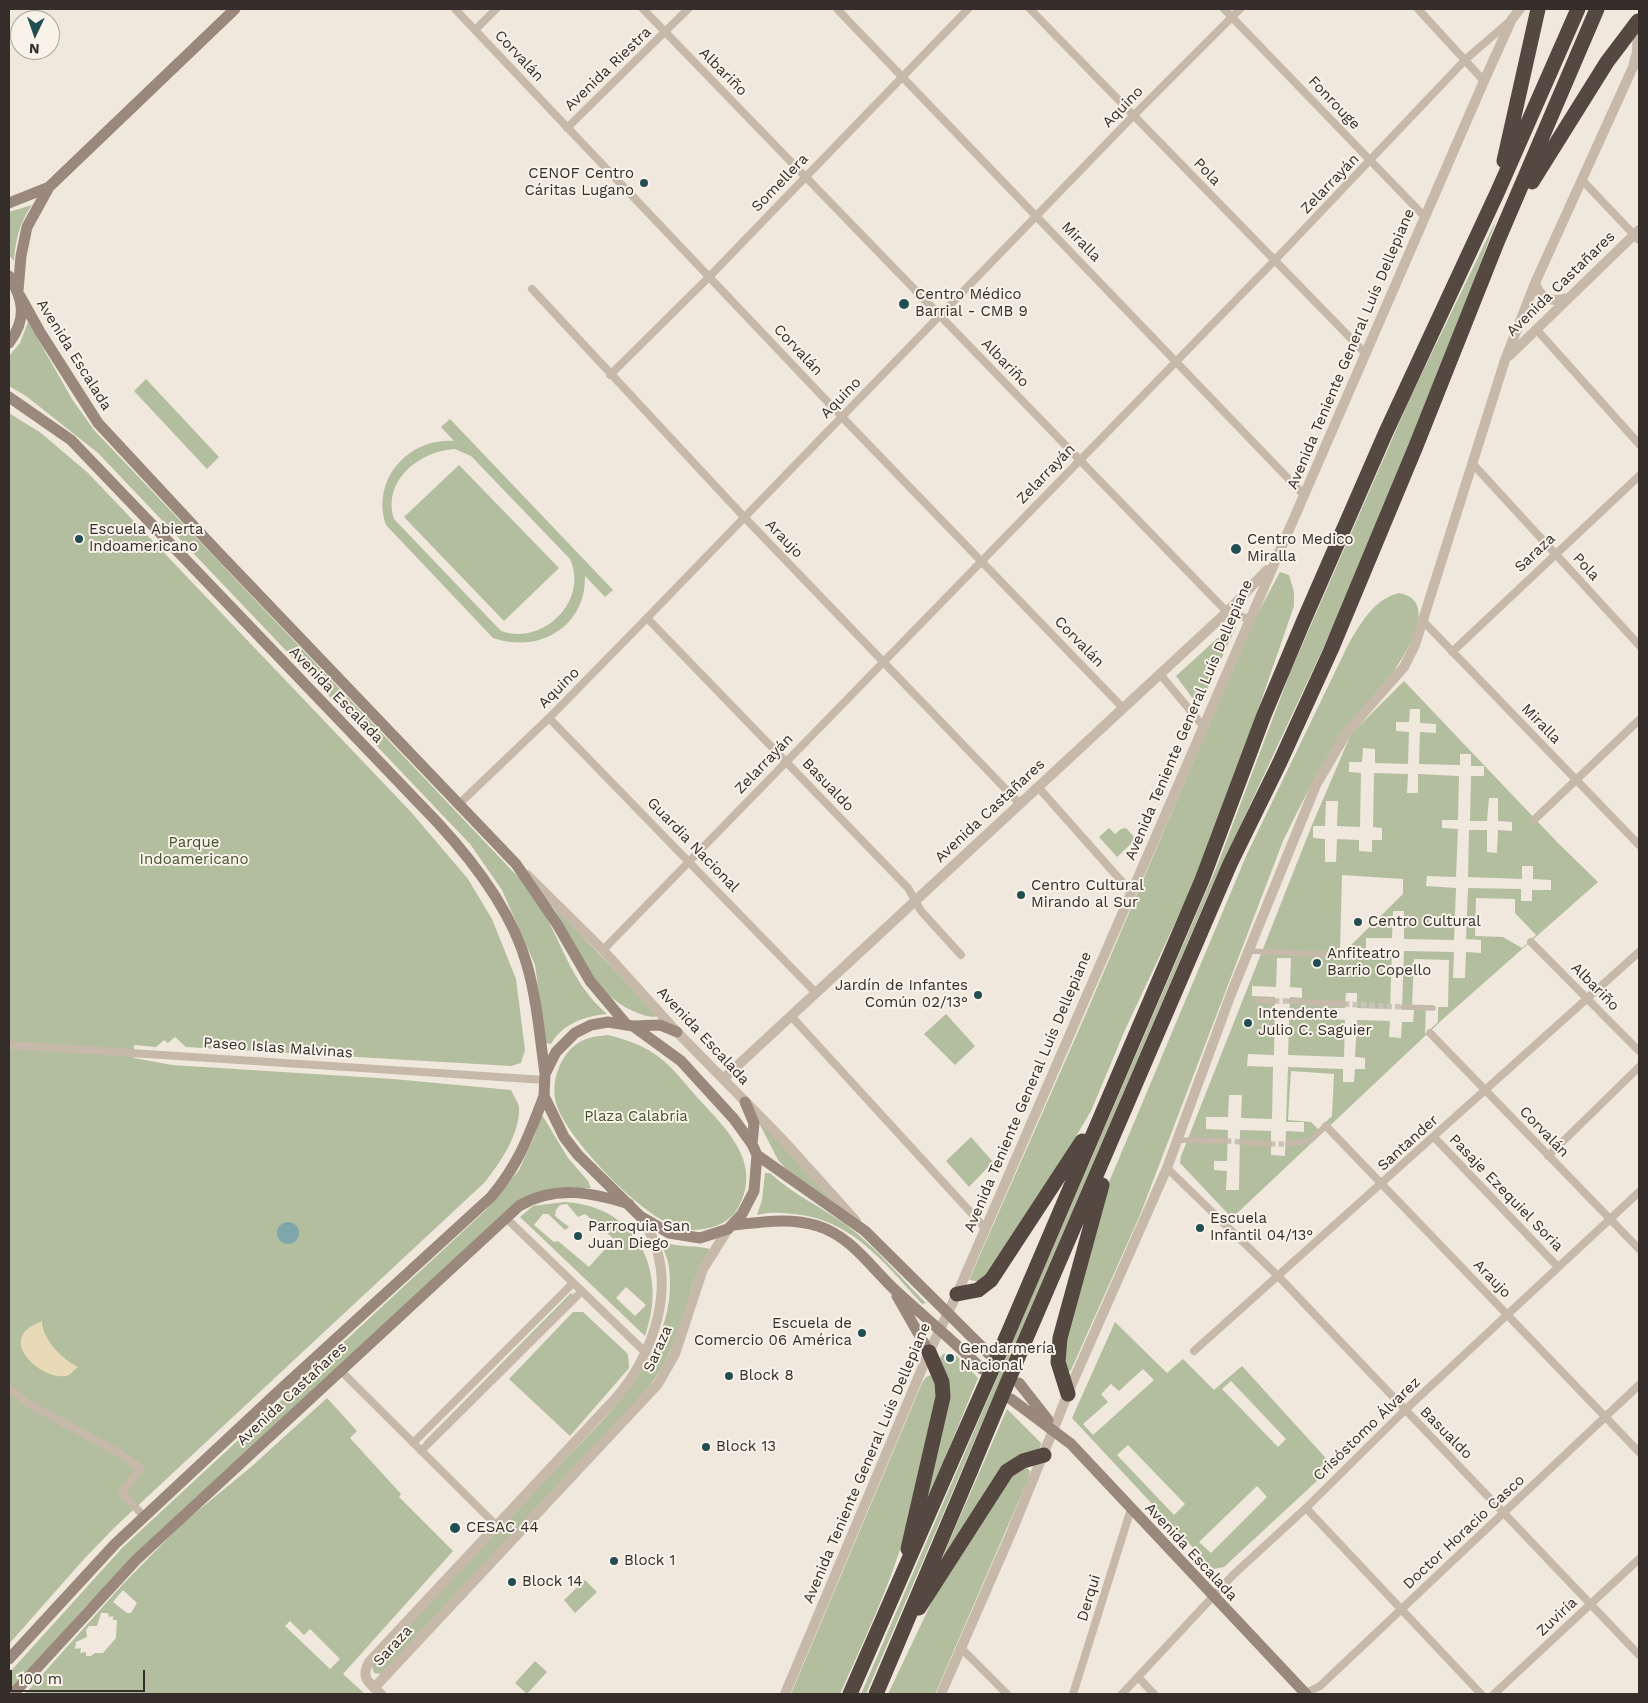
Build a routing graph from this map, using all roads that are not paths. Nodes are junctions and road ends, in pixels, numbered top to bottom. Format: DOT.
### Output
graph roads {
  1 [pos="235,9"];
  2 [pos="455,9"];
  3 [pos="496,9"];
  4 [pos="643,9"];
  5 [pos="688,9"];
  6 [pos="837,9"];
  7 [pos="968,9"];
  8 [pos="1030,9"];
  9 [pos="1224,9"];
  10 [pos="1240,9"];
  11 [pos="1418,9"];
  12 [pos="1520,9"];
  13 [pos="1538,9"];
  14 [pos="1578,9"];
  15 [pos="1597,9"];
  16 [pos="1639,17"];
  17 [pos="1232,18"];
  18 [pos="1512,19"];
  19 [pos="475,30"];
  20 [pos="665,32"];
  21 [pos="1466,59"];
  22 [pos="902,75"];
  23 [pos="1484,81"];
  24 [pos="1134,115"];
  25 [pos="567,128"];
  26 [pos="1371,161"];
  27 [pos="807,176"];
  28 [pos="1582,180"];
  29 [pos="49,188"];
  30 [pos="1498,191"];
  31 [pos="9,203"];
  32 [pos="1424,216"];
  33 [pos="1038,217"];
  34 [pos="1638,235"];
  35 [pos="1498,240"];
  36 [pos="1274,261"];
  37 [pos="9,276"];
  38 [pos="709,277"];
  39 [pos="1535,283"];
  40 [pos="532,289"];
  41 [pos="19,293"];
  42 [pos="1568,298"];
  43 [pos="940,316"];
  44 [pos="1536,329"];
  45 [pos="9,343"];
  46 [pos="1366,354"];
  47 [pos="1505,360"];
  48 [pos="1176,361"];
  49 [pos="610,374"];
  50 [pos="9,397"];
  51 [pos="842,417"];
  52 [pos="1639,444"];
  53 [pos="1078,461"];
  54 [pos="1472,463"];
  55 [pos="1639,476"];
  56 [pos="1304,495"];
  57 [pos="744,518"];
  58 [pos="1555,554"];
  59 [pos="981,560"];
  60 [pos="1275,562"];
  61 [pos="1227,612"];
  62 [pos="647,618"];
  63 [pos="1248,619"];
  64 [pos="1423,621"];
  65 [pos="1639,645"];
  66 [pos="1452,652"];
  67 [pos="883,662"];
  68 [pos="1160,674"];
  69 [pos="1123,708"];
  70 [pos="549,718"];
  71 [pos="1639,720"];
  72 [pos="1203,726"];
  73 [pos="786,761"];
  74 [pos="1575,778"];
  75 [pos="1038,787"];
  76 [pos="459,804"];
  77 [pos="1020,804"];
  78 [pos="1535,819"];
  79 [pos="1639,845"];
  80 [pos="689,862"];
  81 [pos="516,864"];
  82 [pos="1131,892"];
  83 [pos="916,900"];
  84 [pos="1531,942"];
  85 [pos="603,950"];
  86 [pos="1248,951"];
  87 [pos="1639,952"];
  88 [pos="961,955"];
  89 [pos="1389,957"];
  90 [pos="816,993"];
  91 [pos="1588,998"];
  92 [pos="1257,1000"];
  93 [pos="1274,1001"];
  94 [pos="1290,1001"];
  95 [pos="1344,1004"];
  96 [pos="1403,1007"];
  97 [pos="1432,1008"];
  98 [pos="791,1016"];
  99 [pos="630,1026"];
  100 [pos="676,1032"];
  101 [pos="1430,1033"];
  102 [pos="9,1045"];
  103 [pos="1639,1051"];
  104 [pos="1639,1066"];
  105 [pos="545,1077"];
  106 [pos="723,1079"];
  107 [pos="1485,1091"];
  108 [pos="544,1096"];
  109 [pos="745,1102"];
  110 [pos="1106,1104"];
  111 [pos="1124,1116"];
  112 [pos="1326,1126"];
  113 [pos="1434,1137"];
  114 [pos="1178,1140"];
  115 [pos="1226,1141"];
  116 [pos="1241,1142"];
  117 [pos="1270,1144"];
  118 [pos="1288,1144"];
  119 [pos="754,1150"];
  120 [pos="1548,1156"];
  121 [pos="1167,1168"];
  122 [pos="1381,1186"];
  123 [pos="1639,1192"];
  124 [pos="629,1204"];
  125 [pos="640,1216"];
  126 [pos="505,1217"];
  127 [pos="1611,1220"];
  128 [pos="731,1227"];
  129 [pos="985,1228"];
  130 [pos="865,1231"];
  131 [pos="1639,1249"];
  132 [pos="1558,1267"];
  133 [pos="1279,1277"];
  134 [pos="572,1284"];
  135 [pos="893,1288"];
  136 [pos="581,1292"];
  137 [pos="957,1294"];
  138 [pos="947,1314"];
  139 [pos="1509,1316"];
  140 [pos="939,1329"];
  141 [pos="1194,1351"];
  142 [pos="645,1352"];
  143 [pos="928,1352"];
  144 [pos="989,1354"];
  145 [pos="982,1369"];
  146 [pos="340,1370"];
  147 [pos="1019,1382"];
  148 [pos="1639,1385"];
  149 [pos="9,1388"];
  150 [pos="1068,1394"];
  151 [pos="1011,1399"];
  152 [pos="1405,1410"];
  153 [pos="1606,1416"];
  154 [pos="1055,1430"];
  155 [pos="413,1443"];
  156 [pos="421,1451"];
  157 [pos="1639,1452"];
  158 [pos="1044,1455"];
  159 [pos="1306,1508"];
  160 [pos="1131,1509"];
  161 [pos="1505,1512"];
  162 [pos="145,1517"];
  163 [pos="497,1526"];
  164 [pos="1639,1559"];
  165 [pos="902,1578"];
  166 [pos="1212,1596"];
  167 [pos="1592,1604"];
  168 [pos="1402,1610"];
  169 [pos="899,1638"];
  170 [pos="961,1648"];
  171 [pos="1639,1656"];
  172 [pos="9,1659"];
  173 [pos="1138,1677"];
  174 [pos="378,1691"];
  175 [pos="13,1694"];
  176 [pos="785,1694"];
  177 [pos="850,1694"];
  178 [pos="876,1694"];
  179 [pos="942,1694"];
  180 [pos="1007,1694"];
  181 [pos="1073,1694"];
  182 [pos="1122,1694"];
  183 [pos="1154,1694"];
  184 [pos="1305,1694"];
  185 [pos="1481,1694"];
  186 [pos="1494,1694"];
  1 -- 29 [label="main road"];
  2 -- 19 [label="street, Corvalán"];
  3 -- 19 [label="street"];
  4 -- 20 [label="street, Albariño"];
  5 -- 20 [label="street, Avenida Riestra"];
  6 -- 22 [label="street, Miralla"];
  7 -- 22 [label="street, Somellera"];
  8 -- 24 [label="street, Pola"];
  9 -- 17 [label="street, Fonrouge"];
  10 -- 17 [label="street, Aquino"];
  11 -- 21 [label="street"];
  12 -- 18 [label="street, Avenida Teniente General Luís Dellepiane"];
  13 -- 30 [label="highway"];
  14 -- 30 [label="highway"];
  15 -- 35 [label="highway"];
  16 -- 28 [label="street"];
  16 -- 35 [label="highway"];
  17 -- 24 [label="street, Aquino"];
  17 -- 26 [label="street, Fonrouge"];
  18 -- 21 [label="street, Zelarrayán"];
  18 -- 23 [label="street, Avenida Teniente General Luís Dellepiane"];
  19 -- 25 [label="street, Corvalán"];
  20 -- 25 [label="street, Avenida Riestra"];
  20 -- 27 [label="street, Albariño"];
  21 -- 23 [label="street"];
  21 -- 26 [label="street, Zelarrayán"];
  22 -- 27 [label="street, Somellera"];
  22 -- 33 [label="street, Miralla"];
  23 -- 32 [label="street, Avenida Teniente General Luís Dellepiane"];
  24 -- 33 [label="street, Aquino"];
  24 -- 36 [label="street, Pola"];
  25 -- 38 [label="street, Corvalán"];
  26 -- 32 [label="street, Fonrouge"];
  26 -- 36 [label="street, Zelarrayán"];
  27 -- 38 [label="street, Somellera"];
  27 -- 43 [label="street, Albariño"];
  28 -- 34 [label="street"];
  28 -- 39 [label="street"];
  29 -- 31 [label="main road"];
  29 -- 41 [label="main road"];
  30 -- 110 [label="highway"];
  32 -- 46 [label="street, Avenida Teniente General Luís Dellepiane"];
  33 -- 43 [label="street, Aquino"];
  33 -- 48 [label="street, Miralla"];
  34 -- 42 [label="street, Avenida Castañares"];
  35 -- 111 [label="highway"];
  36 -- 46 [label="street, Pola"];
  36 -- 48 [label="street, Zelarrayán"];
  37 -- 41 [label="main road, Avenida Escalada"];
  38 -- 49 [label="street, Somellera"];
  38 -- 51 [label="street, Corvalán"];
  39 -- 42 [label="street"];
  39 -- 47 [label="street"];
  40 -- 49 [label="street, Araujo"];
  41 -- 45 [label="main road"];
  41 -- 76 [label="main road, Avenida Escalada"];
  42 -- 44 [label="street, Avenida Castañares"];
  43 -- 51 [label="street, Aquino"];
  43 -- 53 [label="street, Albariño"];
  44 -- 47 [label="street, Avenida Castañares"];
  44 -- 52 [label="street"];
  46 -- 56 [label="street, Avenida Teniente General Luís Dellepiane"];
  47 -- 54 [label="street"];
  48 -- 53 [label="street, Zelarrayán"];
  48 -- 56 [label="street, Miralla"];
  49 -- 57 [label="street, Araujo"];
  50 -- 105 [label="main road, Avenida Escalada"];
  51 -- 57 [label="street, Aquino"];
  51 -- 59 [label="street, Corvalán"];
  53 -- 59 [label="street, Zelarrayán"];
  53 -- 61 [label="street, Albariño"];
  54 -- 58 [label="street, Pola"];
  54 -- 64 [label="street"];
  55 -- 58 [label="street, Saraza"];
  56 -- 60 [label="street, Avenida Teniente General Luís Dellepiane"];
  57 -- 62 [label="street, Aquino"];
  57 -- 67 [label="street, Araujo"];
  58 -- 65 [label="street, Pola"];
  58 -- 66 [label="street, Saraza"];
  59 -- 67 [label="street, Zelarrayán"];
  59 -- 69 [label="street, Corvalán"];
  60 -- 61 [label="street, Avenida Castañares"];
  60 -- 63 [label="street, Avenida Teniente General Luís Dellepiane"];
  61 -- 63 [label="street, Albariño"];
  61 -- 68 [label="street, Avenida Castañares"];
  62 -- 70 [label="street, Aquino"];
  62 -- 73 [label="street, Basualdo"];
  63 -- 72 [label="street, Avenida Teniente General Luís Dellepiane"];
  64 -- 66 [label="street, Miralla"];
  64 -- 86 [label="street"];
  66 -- 74 [label="street, Miralla"];
  67 -- 73 [label="street, Zelarrayán"];
  67 -- 77 [label="street, Araujo"];
  68 -- 69 [label="street, Avenida Castañares"];
  68 -- 72 [label="street"];
  69 -- 75 [label="street, Avenida Castañares"];
  70 -- 76 [label="street, Aquino"];
  70 -- 80 [label="street, Guardia Nacional"];
  71 -- 74 [label="street"];
  72 -- 82 [label="street, Avenida Teniente General Luís Dellepiane"];
  73 -- 80 [label="street, Zelarrayán"];
  73 -- 83 [label="street, Basualdo"];
  74 -- 78 [label="street"];
  74 -- 79 [label="street, Miralla"];
  75 -- 77 [label="street, Avenida Castañares"];
  75 -- 82 [label="street"];
  76 -- 81 [label="main road, Avenida Escalada"];
  77 -- 83 [label="street, Avenida Castañares"];
  80 -- 85 [label="street, Zelarrayán"];
  80 -- 90 [label="street, Guardia Nacional"];
  81 -- 85 [label="street, Avenida Escalada"];
  81 -- 99 [label="main road, Avenida Escalada"];
  82 -- 129 [label="street, Avenida Teniente General Luís Dellepiane"];
  83 -- 88 [label="street, Basualdo"];
  83 -- 90 [label="street, Avenida Castañares"];
  84 -- 91 [label="street, Albariño"];
  85 -- 100 [label="street, Avenida Escalada"];
  86 -- 89 [label="street"];
  86 -- 114 [label="street"];
  87 -- 91 [label="street, Santander"];
  90 -- 98 [label="street, Avenida Castañares"];
  91 -- 103 [label="street, Albariño"];
  91 -- 107 [label="street, Santander"];
  92 -- 93 [label="street"];
  94 -- 95 [label="street"];
  96 -- 97 [label="street"];
  98 -- 106 [label="street, Avenida Castañares"];
  98 -- 129 [label="street"];
  99 -- 100 [label="main road"];
  99 -- 105 [label="main road"];
  99 -- 119 [label="main road, Avenida Escalada"];
  100 -- 106 [label="street, Avenida Escalada"];
  101 -- 107 [label="street, Corvalán"];
  102 -- 105 [label="street, Paseo Islas Malvinas"];
  104 -- 120 [label="street"];
  105 -- 108 [label="main road"];
  106 -- 109 [label="street, Avenida Escalada"];
  107 -- 113 [label="street, Santander"];
  107 -- 120 [label="street, Corvalán"];
  108 -- 124 [label="main road"];
  108 -- 162 [label="main road, Avenida Castañares"];
  109 -- 119 [label="main road"];
  109 -- 130 [label="street, Avenida Escalada"];
  110 -- 137 [label="highway"];
  110 -- 165 [label="highway, bridge"];
  111 -- 150 [label="highway"];
  111 -- 169 [label="highway, bridge"];
  112 -- 118 [label="street"];
  112 -- 122 [label="street, Araujo"];
  113 -- 122 [label="street, Santander"];
  113 -- 132 [label="street, Pasaje Ezequiel Soria"];
  114 -- 115 [label="street"];
  114 -- 121 [label="street"];
  116 -- 117 [label="street"];
  119 -- 128 [label="main road"];
  119 -- 130 [label="main road, Avenida Escalada"];
  120 -- 127 [label="street, Corvalán"];
  121 -- 133 [label="street, Basualdo"];
  121 -- 150 [label="street"];
  122 -- 133 [label="street, Santander"];
  122 -- 139 [label="street, Araujo"];
  123 -- 127 [label="street, Crisóstomo Álvarez"];
  124 -- 125 [label="main road"];
  124 -- 126 [label="main road, Avenida Castañares"];
  125 -- 128 [label="main road"];
  125 -- 142 [label="street, Saraza"];
  126 -- 134 [label="street"];
  126 -- 146 [label="main road, Avenida Castañares"];
  127 -- 131 [label="street, Corvalán"];
  127 -- 132 [label="street, Crisóstomo Álvarez"];
  128 -- 135 [label="main road"];
  128 -- 174 [label="street, Saraza"];
  129 -- 137 [label="street, Avenida Teniente General Luís Dellepiane"];
  130 -- 138 [label="main road, Avenida Escalada"];
  132 -- 139 [label="street, Crisóstomo Álvarez"];
  133 -- 141 [label="street, Santander"];
  133 -- 152 [label="street, Basualdo"];
  134 -- 136 [label="street"];
  134 -- 155 [label="street"];
  135 -- 140 [label="main road"];
  135 -- 143 [label="main road"];
  136 -- 142 [label="street"];
  136 -- 156 [label="street"];
  137 -- 138 [label="street, Avenida Teniente General Luís Dellepiane"];
  138 -- 140 [label="street, Avenida Teniente General Luís Dellepiane"];
  138 -- 144 [label="main road, Avenida Escalada"];
  139 -- 152 [label="street, Crisóstomo Álvarez"];
  139 -- 153 [label="street, Araujo"];
  140 -- 143 [label="street, Avenida Teniente General Luís Dellepiane"];
  140 -- 145 [label="main road"];
  142 -- 163 [label="street, Saraza"];
  143 -- 165 [label="highway"];
  143 -- 176 [label="street, Avenida Teniente General Luís Dellepiane"];
  146 -- 155 [label="street"];
  146 -- 175 [label="main road, Avenida Castañares"];
  147 -- 154 [label="main road, Avenida Escalada"];
  148 -- 153 [label="street, Doctor Horacio Casco"];
  149 -- 162 [label="street"];
  150 -- 154 [label="street"];
  151 -- 154 [label="main road, Avenida Escalada"];
  152 -- 159 [label="street, Crisóstomo Álvarez"];
  152 -- 161 [label="street, Basualdo"];
  153 -- 157 [label="street, Araujo"];
  153 -- 161 [label="street, Doctor Horacio Casco"];
  154 -- 158 [label="street"];
  154 -- 160 [label="main road, Avenida Escalada"];
  155 -- 156 [label="street"];
  156 -- 163 [label="street"];
  158 -- 169 [label="highway"];
  158 -- 170 [label="street"];
  159 -- 166 [label="street, Crisóstomo Álvarez"];
  159 -- 168 [label="street"];
  160 -- 166 [label="main road, Avenida Escalada"];
  160 -- 181 [label="street, Derqui"];
  161 -- 167 [label="street, Basualdo"];
  161 -- 168 [label="street, Doctor Horacio Casco"];
  162 -- 172 [label="main road, Avenida Castañares"];
  163 -- 174 [label="street, Saraza"];
  164 -- 167 [label="street, Zuviría"];
  165 -- 177 [label="highway"];
  166 -- 173 [label="street, Crisóstomo Álvarez"];
  166 -- 184 [label="main road, Avenida Escalada"];
  167 -- 171 [label="street, Basualdo"];
  167 -- 186 [label="street, Zuviría"];
  168 -- 184 [label="street, Doctor Horacio Casco"];
  168 -- 185 [label="street"];
  169 -- 178 [label="highway"];
  170 -- 179 [label="street"];
  170 -- 180 [label="street"];
  173 -- 182 [label="street, Crisóstomo Álvarez"];
  173 -- 183 [label="street"];
}
